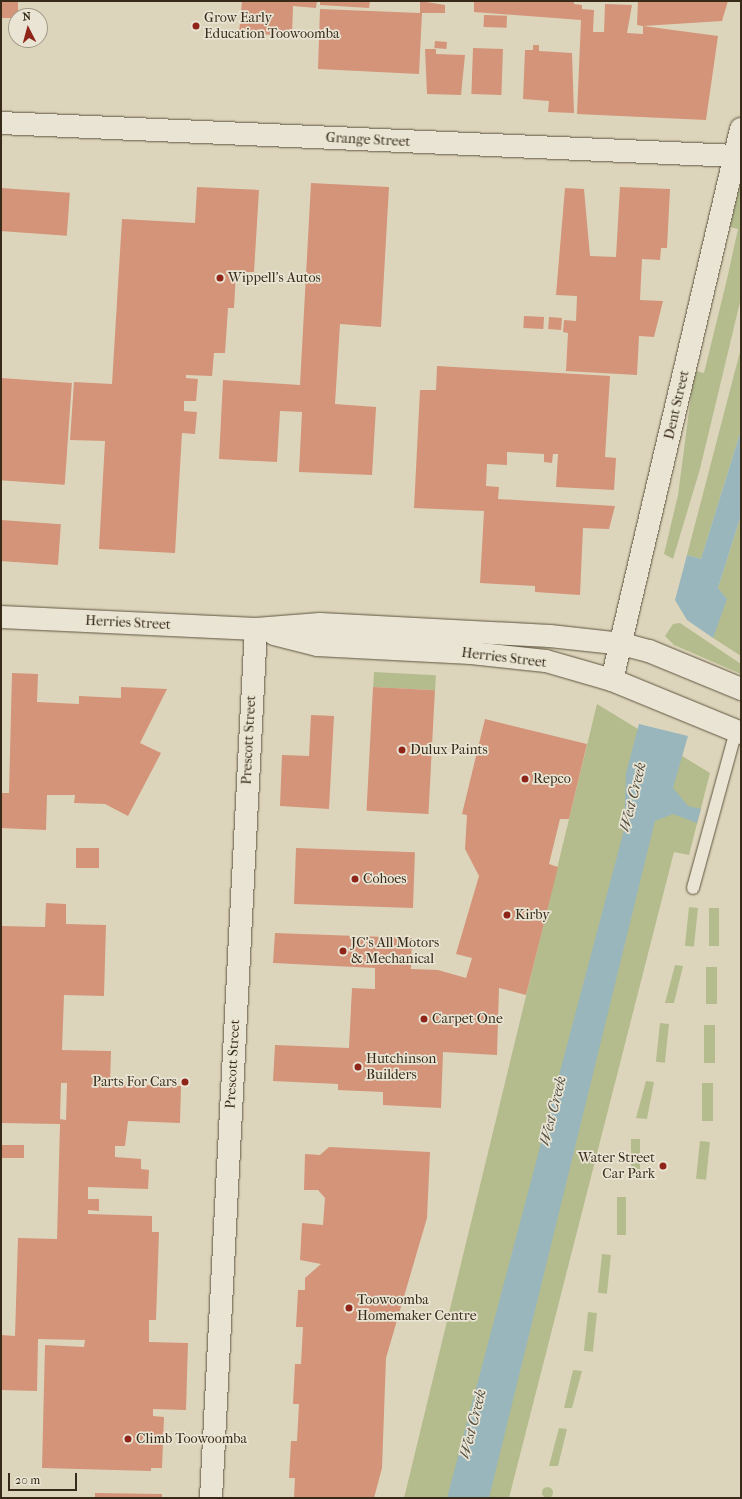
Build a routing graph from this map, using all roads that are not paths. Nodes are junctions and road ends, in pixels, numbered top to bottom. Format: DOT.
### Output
graph roads {
  1 [pos="1,123"];
  2 [pos="741,129"];
  3 [pos="735,156"];
  4 [pos="1,617"];
  5 [pos="256,629"];
  6 [pos="622,644"];
  7 [pos="612,680"];
  8 [pos="741,689"];
  9 [pos="738,732"];
  10 [pos="693,888"];
  11 [pos="211,1498"];
  1 -- 3 [label="street, Grange Street"];
  2 -- 3 [label="street, Dent Street"];
  3 -- 6 [label="street, Dent Street"];
  4 -- 5 [label="street, Herries Street"];
  5 -- 6 [label="street, Herries Street"];
  5 -- 7 [label="street, Herries Street"];
  5 -- 11 [label="street, Prescott Street"];
  6 -- 7 [label="street, Dent Street"];
  6 -- 8 [label="street, Herries Street"];
  7 -- 9 [label="street, Herries Street"];
  9 -- 10 [label="lane"];
}
